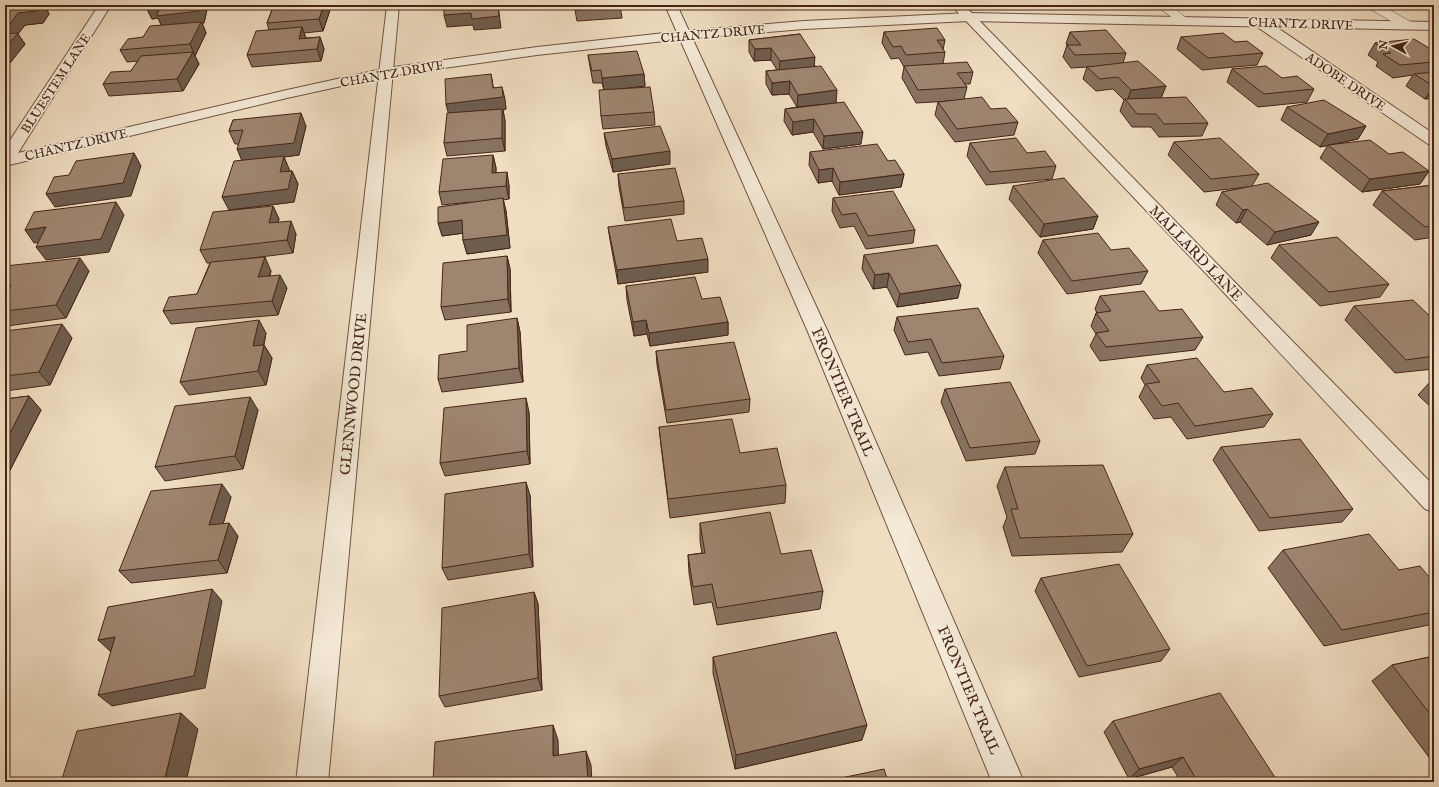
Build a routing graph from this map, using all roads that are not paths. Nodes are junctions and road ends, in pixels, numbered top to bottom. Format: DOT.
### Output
graph roads {
  1 [pos="105,5"];
  2 [pos="393,5"];
  3 [pos="671,5"];
  4 [pos="1162,5"];
  5 [pos="1372,5"];
  6 [pos="1427,5"];
  7 [pos="1434,9"];
  8 [pos="963,11"];
  9 [pos="1183,20"];
  10 [pos="1258,21"];
  11 [pos="1409,26"];
  12 [pos="1434,26"];
  13 [pos="683,35"];
  14 [pos="387,72"];
  15 [pos="1434,141"];
  16 [pos="5,161"];
  17 [pos="1434,502"];
  18 [pos="312,782"];
  19 [pos="1008,782"];
  1 -- 16 [label="street, BLUESTEM LANE"];
  2 -- 14 [label="street, GLENNWOOD DRIVE"];
  3 -- 13 [label="street, FRONTIER TRAIL"];
  4 -- 9 [label="lane"];
  5 -- 11 [label="lane"];
  6 -- 7 [label="lane"];
  8 -- 9 [label="street, CHANTZ DRIVE"];
  8 -- 13 [label="street, CHANTZ DRIVE"];
  8 -- 17 [label="street, MALLARD LANE"];
  9 -- 10 [label="street, CHANTZ DRIVE"];
  10 -- 11 [label="street, CHANTZ DRIVE"];
  10 -- 15 [label="street, ADOBE DRIVE"];
  11 -- 12 [label="street, CHANTZ DRIVE"];
  13 -- 14 [label="street, CHANTZ DRIVE"];
  13 -- 19 [label="street, FRONTIER TRAIL"];
  14 -- 16 [label="street, CHANTZ DRIVE"];
  14 -- 18 [label="street, GLENNWOOD DRIVE"];
}
